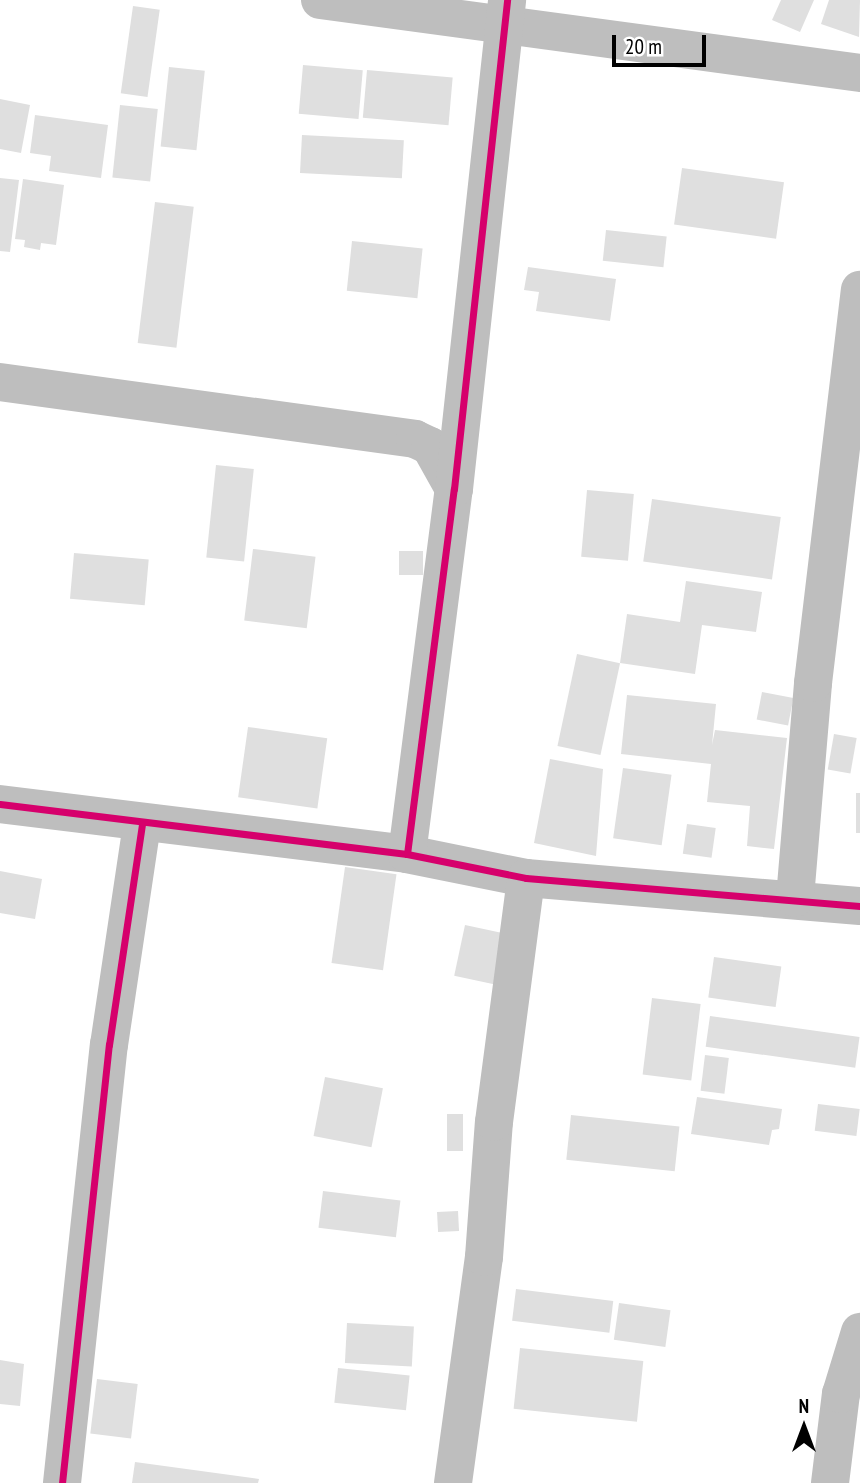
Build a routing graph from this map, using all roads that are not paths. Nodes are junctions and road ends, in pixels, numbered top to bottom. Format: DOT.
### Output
graph roads {
  1 [pos="320,0"];
  2 [pos="507,12"];
  3 [pos="860,73"];
  4 [pos="860,290"];
  5 [pos="0,383"];
  6 [pos="454,489"];
  7 [pos="0,804"];
  8 [pos="142,824"];
  9 [pos="407,854"];
  10 [pos="526,878"];
  11 [pos="796,898"];
  12 [pos="860,906"];
  13 [pos="860,1332"];
  14 [pos="62,1483"];
  15 [pos="453,1483"];
  16 [pos="830,1483"];
  1 -- 2 [label="street"];
  2 -- 3 [label="street"];
  2 -- 6 [label="street"];
  4 -- 11 [label="street"];
  5 -- 6 [label="street"];
  6 -- 9 [label="street"];
  7 -- 8 [label="street"];
  8 -- 9 [label="street"];
  8 -- 14 [label="street"];
  9 -- 10 [label="street"];
  10 -- 11 [label="street"];
  10 -- 15 [label="street"];
  11 -- 12 [label="street"];
  13 -- 16 [label="street"];
}
